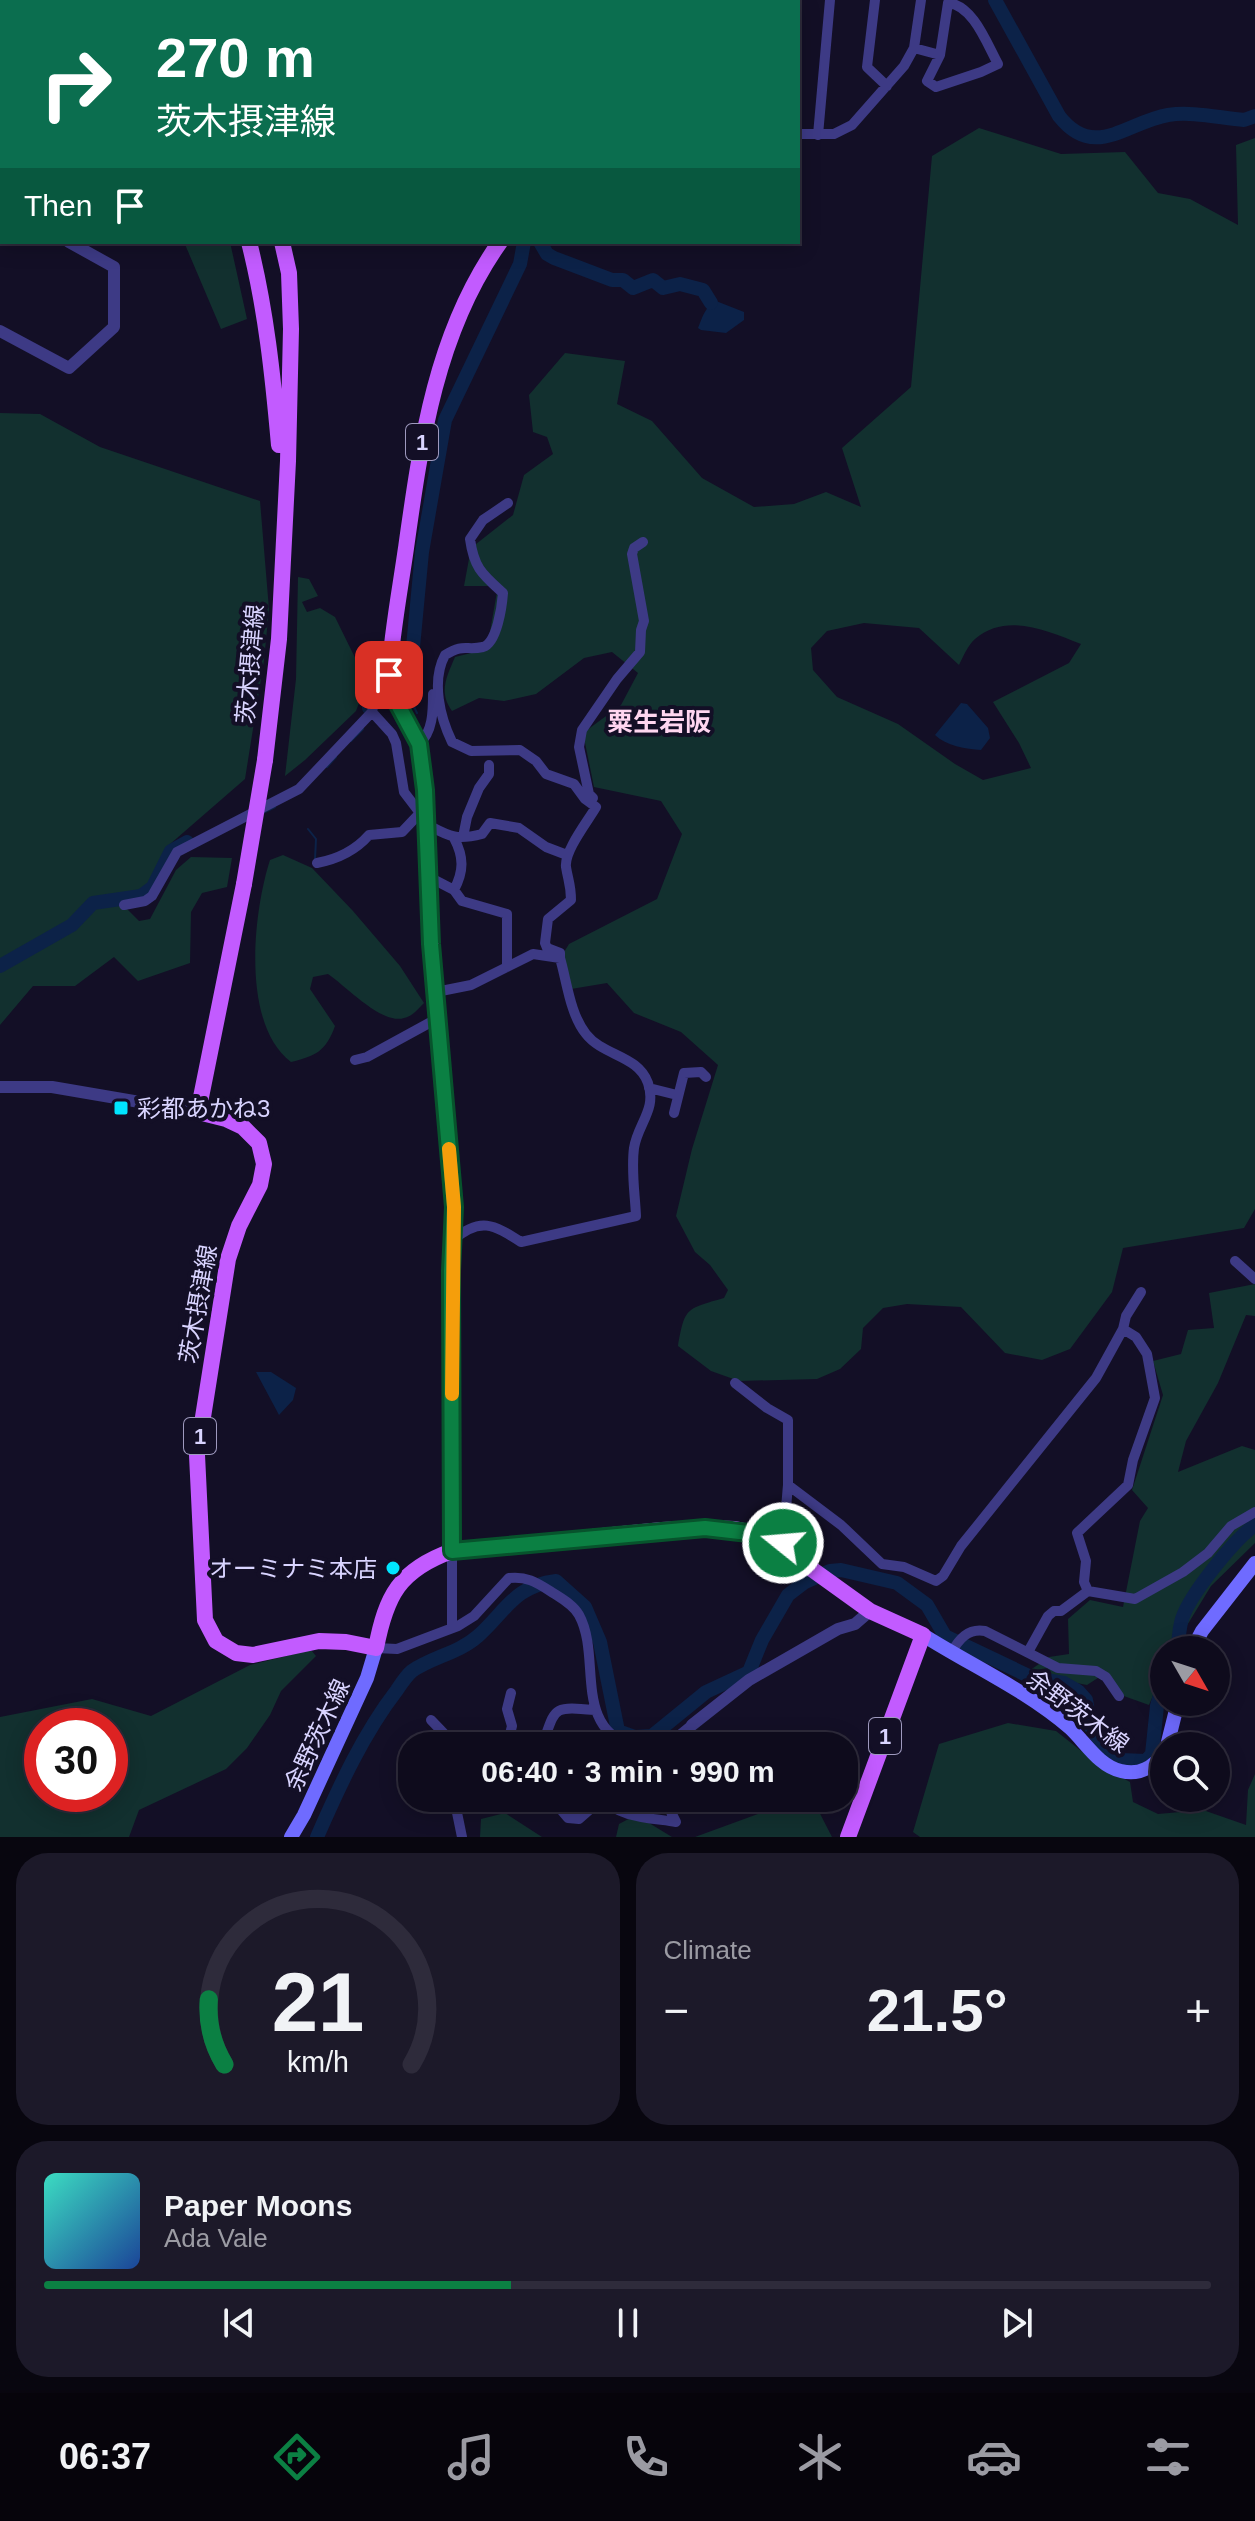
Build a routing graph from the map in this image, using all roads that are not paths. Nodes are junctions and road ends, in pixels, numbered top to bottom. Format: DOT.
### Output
graph roads {
  1 [pos="830,0"];
  2 [pos="875,0"];
  3 [pos="921,0"];
  4 [pos="914,48"];
  5 [pos="940,55"];
  6 [pos="887,86"];
  7 [pos="800,134"];
  8 [pos="818,135"];
  9 [pos="73,244"];
  10 [pos="249,244"];
  11 [pos="282,244"];
  12 [pos="499,244"];
  13 [pos="0,331"];
  14 [pos="285,487"];
  15 [pos="508,503"];
  16 [pos="643,542"];
  17 [pos="390,666"];
  18 [pos="438,688"];
  19 [pos="372,712"];
  20 [pos="419,744"];
  21 [pos="489,765"];
  22 [pos="596,807"];
  23 [pos="422,814"];
  24 [pos="458,838"];
  25 [pos="567,855"];
  26 [pos="317,863"];
  27 [pos="427,876"];
  28 [pos="454,890"];
  29 [pos="124,905"];
  30 [pos="560,958"];
  31 [pos="507,967"];
  32 [pos="436,992"];
  33 [pos="437,1023"];
  34 [pos="355,1060"];
  35 [pos="706,1077"];
  36 [pos="0,1087"];
  37 [pos="649,1088"];
  38 [pos="677,1095"];
  39 [pos="198,1112"];
  40 [pos="674,1113"];
  41 [pos="453,1240"];
  42 [pos="1235,1261"];
  43 [pos="1255,1279"];
  44 [pos="1141,1292"];
  45 [pos="1123,1329"];
  46 [pos="1156,1353"];
  47 [pos="1151,1372"];
  48 [pos="735,1383"];
  49 [pos="788,1485"];
  50 [pos="1255,1512"];
  51 [pos="781,1547"];
  52 [pos="452,1551"];
  53 [pos="1255,1563"];
  54 [pos="1088,1591"];
  55 [pos="870,1611"];
  56 [pos="452,1627"];
  57 [pos="923,1635"];
  58 [pos="1199,1636"];
  59 [pos="376,1648"];
  60 [pos="1028,1652"];
  61 [pos="951,1653"];
  62 [pos="511,1693"];
  63 [pos="1119,1696"];
  64 [pos="595,1710"];
  65 [pos="431,1720"];
  66 [pos="692,1725"];
  67 [pos="443,1732"];
  68 [pos="510,1732"];
  69 [pos="547,1732"];
  70 [pos="610,1732"];
  71 [pos="683,1732"];
  72 [pos="1150,1766"];
  73 [pos="457,1812"];
  74 [pos="563,1812"];
  75 [pos="587,1812"];
  76 [pos="622,1812"];
  77 [pos="671,1812"];
  78 [pos="291,1837"];
  79 [pos="462,1837"];
  80 [pos="848,1837"];
  1 -- 8 [label="street"];
  2 -- 6 [label="street"];
  3 -- 4 [label="street"];
  4 -- 5 [label="street"];
  4 -- 6 [label="street"];
  5 -- 5 [label="street"];
  6 -- 8 [label="street"];
  7 -- 8 [label="street"];
  9 -- 13 [label="street"];
  10 -- 14 [label="main road, 茨木摂津線"];
  11 -- 14 [label="main road, 茨木摂津線"];
  12 -- 17 [label="main road, 1"];
  14 -- 39 [label="main road, 茨木摂津線, bridge"];
  15 -- 18 [label="street"];
  16 -- 22 [label="street"];
  17 -- 19 [label="street"];
  17 -- 20 [label="main road, 1"];
  18 -- 20 [label="street"];
  18 -- 22 [label="street"];
  19 -- 23 [label="street"];
  19 -- 29 [label="street"];
  20 -- 23 [label="main road, 1"];
  21 -- 24 [label="street"];
  22 -- 25 [label="street"];
  23 -- 24 [label="street"];
  23 -- 26 [label="street"];
  23 -- 27 [label="main road, 1"];
  24 -- 25 [label="street"];
  24 -- 28 [label="street"];
  25 -- 30 [label="street"];
  27 -- 28 [label="street"];
  27 -- 32 [label="main road, 1"];
  28 -- 31 [label="street"];
  30 -- 31 [label="street"];
  30 -- 37 [label="street"];
  31 -- 32 [label="street"];
  32 -- 33 [label="main road, 1"];
  33 -- 34 [label="street"];
  33 -- 41 [label="main road, 1"];
  35 -- 38 [label="street"];
  36 -- 39 [label="street"];
  37 -- 38 [label="street"];
  37 -- 41 [label="street"];
  38 -- 40 [label="street"];
  39 -- 59 [label="main road, 茨木摂津線 / 1"];
  41 -- 52 [label="main road, 1"];
  42 -- 43 [label="street"];
  44 -- 45 [label="street"];
  45 -- 47 [label="street"];
  45 -- 49 [label="street"];
  46 -- 47 [label="street"];
  47 -- 54 [label="street"];
  48 -- 49 [label="street"];
  49 -- 51 [label="street"];
  50 -- 54 [label="street"];
  51 -- 52 [label="main road"];
  51 -- 55 [label="main road"];
  52 -- 56 [label="street"];
  52 -- 59 [label="main road"];
  53 -- 58 [label="main road"];
  54 -- 60 [label="street"];
  55 -- 57 [label="main road"];
  55 -- 66 [label="street"];
  56 -- 59 [label="street"];
  56 -- 64 [label="street"];
  57 -- 61 [label="main road, 余野茨木線"];
  57 -- 80 [label="main road, 1"];
  59 -- 78 [label="main road, 余野茨木線"];
  60 -- 61 [label="street"];
  60 -- 63 [label="street"];
  61 -- 72 [label="main road, 余野茨木線"];
  62 -- 68 [label="street"];
  64 -- 69 [label="street"];
  64 -- 70 [label="street"];
  65 -- 67 [label="street"];
  66 -- 71 [label="street"];
  73 -- 79 [label="street"];
  74 -- 75 [label="street"];
  76 -- 77 [label="street"];
}
